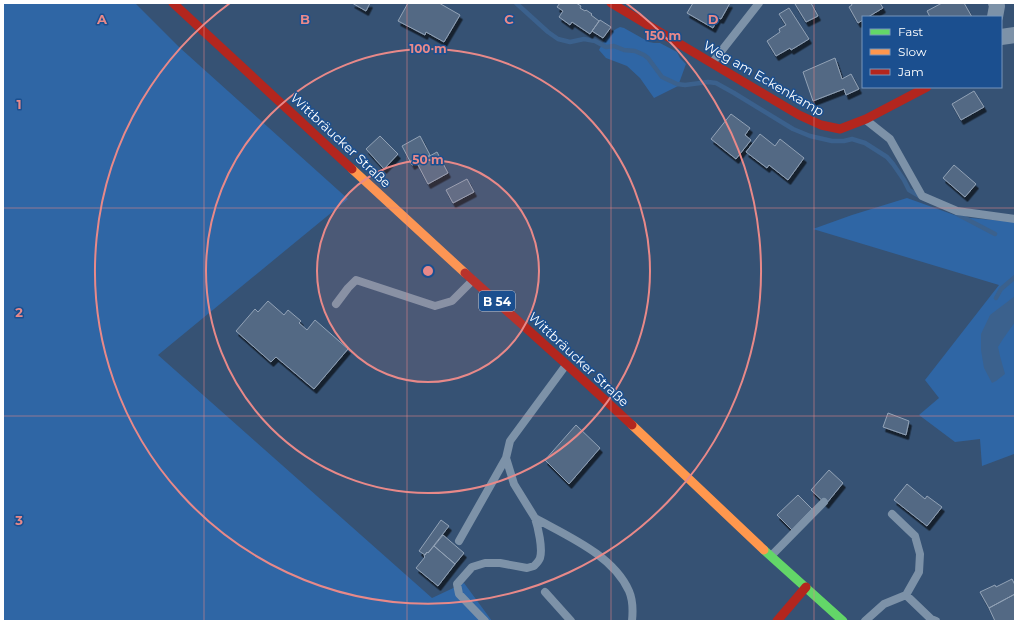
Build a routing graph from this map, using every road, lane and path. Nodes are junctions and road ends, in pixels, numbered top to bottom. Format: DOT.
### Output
graph roads {
  1 [pos="173,3"];
  2 [pos="611,3"];
  3 [pos="758,3"];
  4 [pos="996,3"];
  5 [pos="995,16"];
  6 [pos="1015,35"];
  7 [pos="1002,37"];
  8 [pos="711,63"];
  9 [pos="925,88"];
  10 [pos="866,119"];
  11 [pos="1015,219"];
  12 [pos="473,280"];
  13 [pos="336,304"];
  14 [pos="567,365"];
  15 [pos="506,458"];
  16 [pos="824,502"];
  17 [pos="892,514"];
  18 [pos="535,518"];
  19 [pos="459,541"];
  20 [pos="772,556"];
  21 [pos="806,587"];
  22 [pos="545,592"];
  23 [pos="906,595"];
  24 [pos="485,621"];
  25 [pos="571,621"];
  26 [pos="632,621"];
  27 [pos="777,621"];
  28 [pos="843,621"];
  29 [pos="865,621"];
  30 [pos="936,621"];
  1 -- 12 [label="main road, Wittbräucker Straße / B 54"];
  2 -- 8 [label="main road, Weg am Eckenkamp"];
  3 -- 8 [label="lane"];
  4 -- 5 [label="street"];
  6 -- 7 [label="street"];
  8 -- 10 [label="main road, Weg am Eckenkamp"];
  9 -- 10 [label="main road, Weg am Eckenkamp"];
  10 -- 11 [label="lane"];
  12 -- 13 [label="lane"];
  12 -- 14 [label="main road, Wittbräucker Straße / B 54"];
  14 -- 15 [label="lane"];
  14 -- 20 [label="main road, Wittbräucker Straße / B 54"];
  15 -- 18 [label="lane"];
  15 -- 19 [label="lane"];
  16 -- 20 [label="lane"];
  17 -- 23 [label="lane"];
  18 -- 24 [label="lane"];
  18 -- 26 [label="lane"];
  20 -- 21 [label="main road, Wittbräucker Straße / B 54"];
  21 -- 27 [label="main road"];
  21 -- 28 [label="main road, Wittbräucker Straße / B 54"];
  22 -- 25 [label="lane"];
  23 -- 29 [label="lane"];
  23 -- 30 [label="lane"];
}
